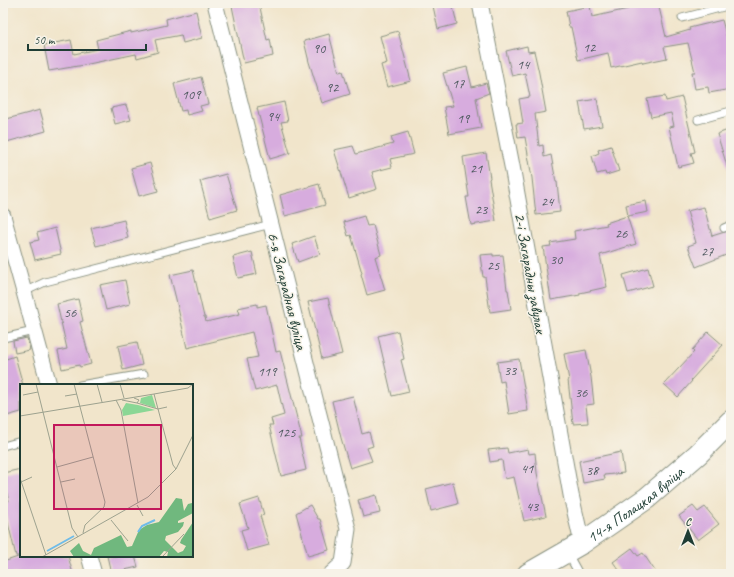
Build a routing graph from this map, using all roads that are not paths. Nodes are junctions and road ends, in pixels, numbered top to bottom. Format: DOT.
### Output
graph roads {
  1 [pos="214,3"];
  2 [pos="480,3"];
  3 [pos="731,5"];
  4 [pos="682,18"];
  5 [pos="731,111"];
  6 [pos="698,120"];
  7 [pos="4,222"];
  8 [pos="271,224"];
  9 [pos="24,292"];
  10 [pos="34,331"];
  11 [pos="3,338"];
  12 [pos="144,374"];
  13 [pos="49,384"];
  14 [pos="86,384"];
  15 [pos="731,421"];
  16 [pos="20,440"];
  17 [pos="3,446"];
  18 [pos="574,547"];
  19 [pos="89,557"];
  20 [pos="94,574"];
  21 [pos="331,574"];
  22 [pos="528,574"];
  23 [pos="579,574"];
  1 -- 8 [label="street, 6-я Загарадная вуліца"];
  2 -- 18 [label="street, 2-і Загарадны завулак"];
  3 -- 4 [label="lane"];
  5 -- 6 [label="lane"];
  7 -- 9 [label="street"];
  8 -- 9 [label="lane"];
  8 -- 21 [label="street, 6-я Загарадная вуліца"];
  9 -- 10 [label="street"];
  10 -- 11 [label="lane"];
  10 -- 13 [label="street"];
  12 -- 14 [label="lane"];
  15 -- 18 [label="main road, 14-я Полацкая вуліца"];
  16 -- 17 [label="lane"];
  18 -- 22 [label="main road, 14-я Полацкая вуліца"];
  18 -- 23 [label="lane"];
  19 -- 20 [label="street"];
}
